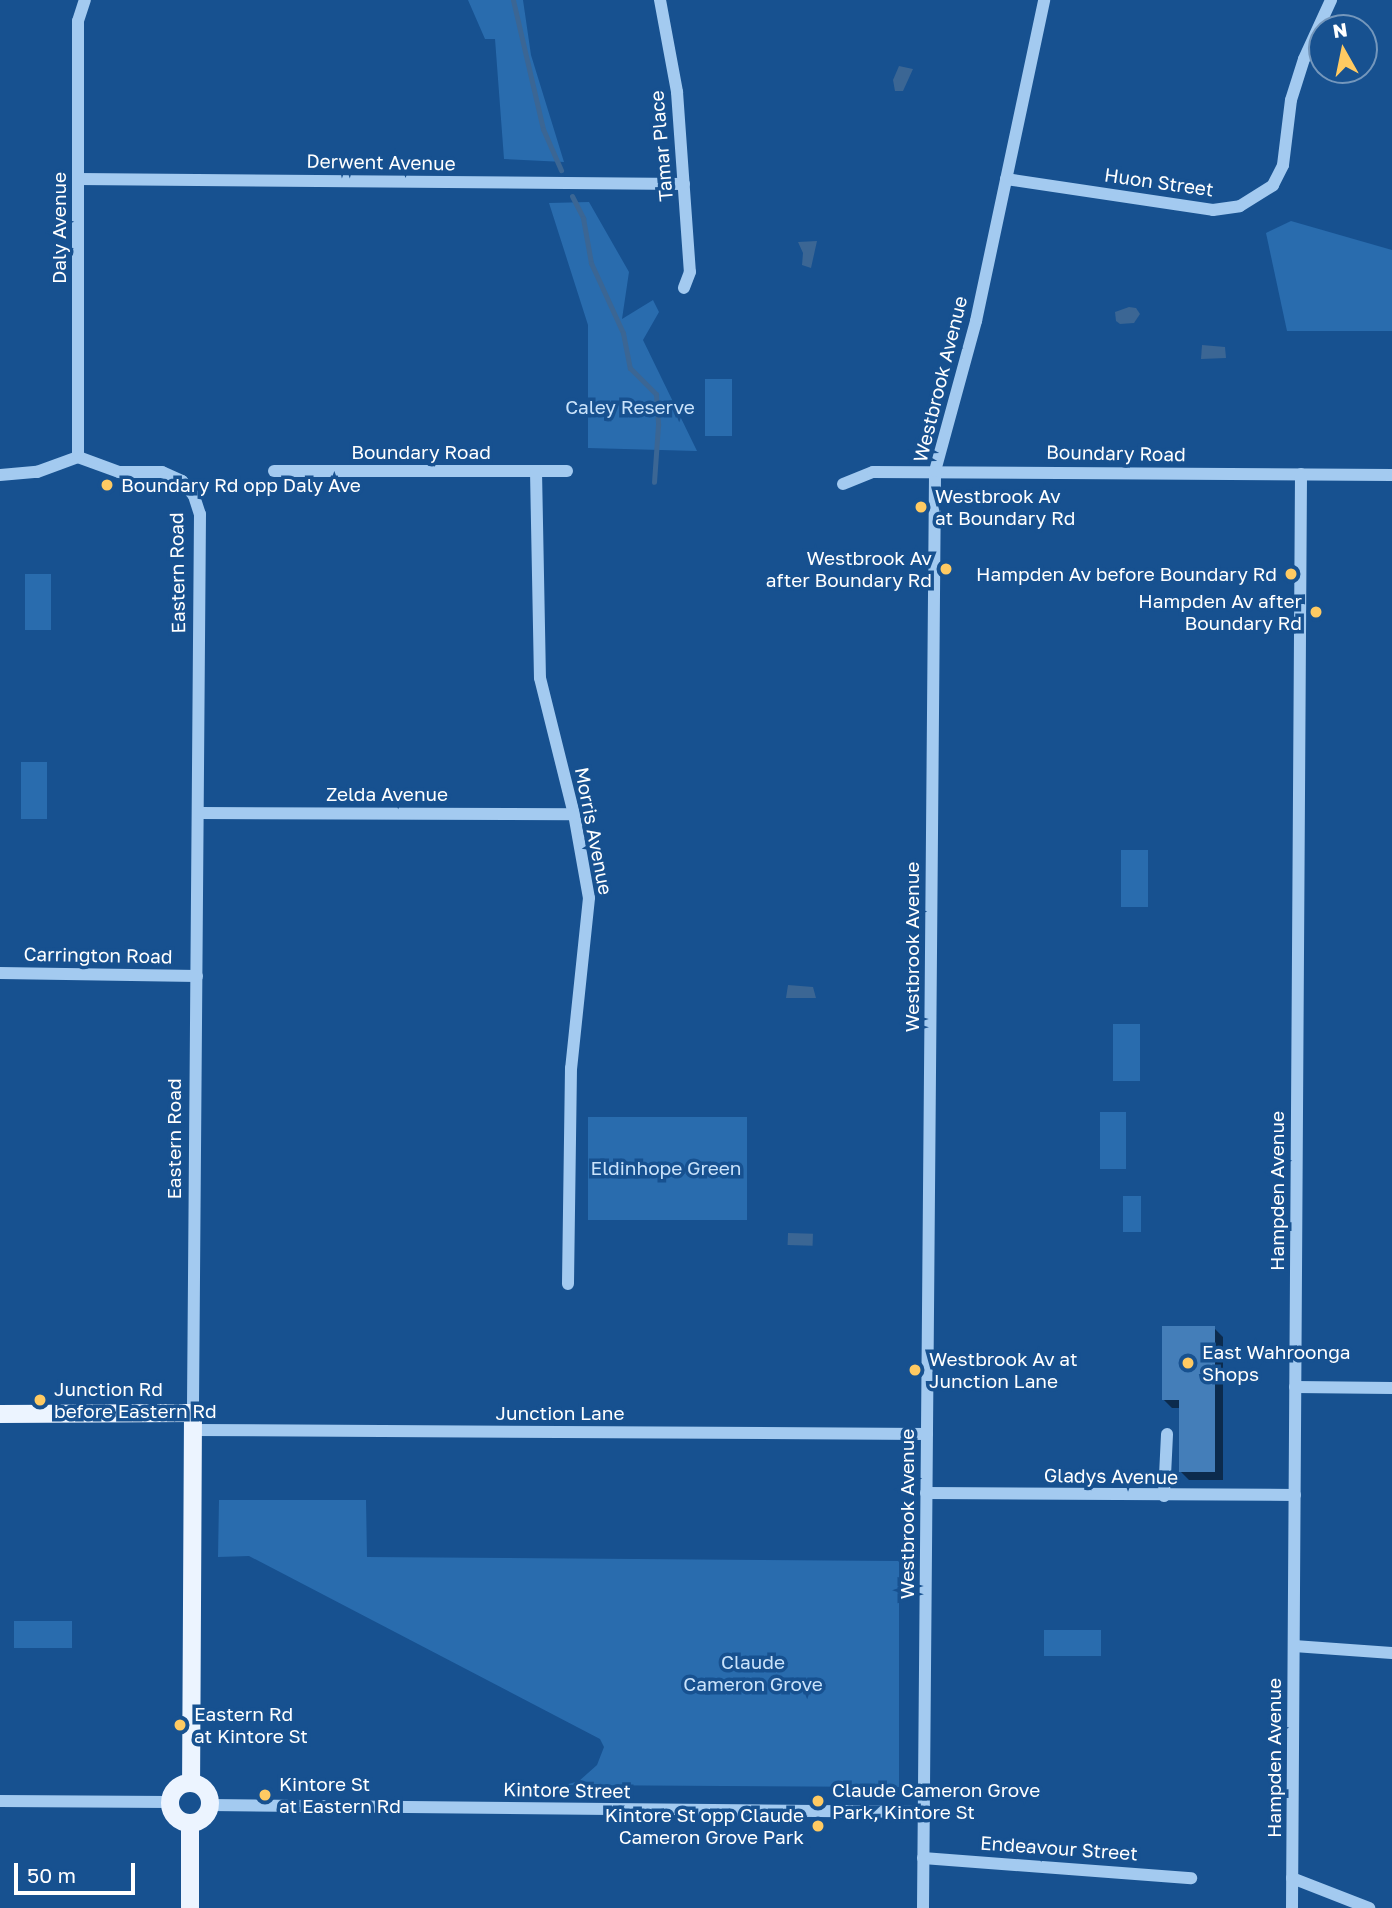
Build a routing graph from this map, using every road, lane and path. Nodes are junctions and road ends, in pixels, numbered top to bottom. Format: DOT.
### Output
graph roads {
  1 [pos="85,0"];
  2 [pos="660,0"];
  3 [pos="1044,0"];
  4 [pos="1331,0"];
  5 [pos="78,179"];
  6 [pos="1006,179"];
  7 [pos="684,184"];
  8 [pos="684,288"];
  9 [pos="78,457"];
  10 [pos="274,471"];
  11 [pos="536,471"];
  12 [pos="567,471"];
  13 [pos="935,471"];
  14 [pos="1301,474"];
  15 [pos="0,475"];
  16 [pos="1392,475"];
  17 [pos="843,484"];
  18 [pos="199,813"];
  19 [pos="574,814"];
  20 [pos="0,973"];
  21 [pos="197,976"];
  22 [pos="568,1284"];
  23 [pos="1295,1387"];
  24 [pos="1392,1388"];
  25 [pos="0,1414"];
  26 [pos="193,1422"];
  27 [pos="927,1434"];
  28 [pos="1167,1434"];
  29 [pos="926,1493"];
  30 [pos="1295,1495"];
  31 [pos="1164,1496"];
  32 [pos="1294,1646"];
  33 [pos="1392,1653"];
  34 [pos="191,1783"];
  35 [pos="0,1801"];
  36 [pos="170,1802"];
  37 [pos="211,1805"];
  38 [pos="924,1812"];
  39 [pos="190,1823"];
  40 [pos="923,1858"];
  41 [pos="1191,1878"];
  42 [pos="1292,1878"];
  43 [pos="190,1908"];
  44 [pos="923,1908"];
  45 [pos="1292,1908"];
  46 [pos="1369,1908"];
  1 -- 5 [label="street, Daly Avenue"];
  2 -- 7 [label="street, Tamar Place"];
  3 -- 6 [label="street, Westbrook Avenue"];
  4 -- 6 [label="street, Huon Street"];
  5 -- 7 [label="street, Derwent Avenue"];
  5 -- 9 [label="street, Daly Avenue"];
  6 -- 13 [label="street, Westbrook Avenue"];
  7 -- 8 [label="street, Tamar Place"];
  9 -- 15 [label="street"];
  9 -- 18 [label="street, Eastern Road"];
  10 -- 11 [label="street, Boundary Road"];
  11 -- 12 [label="street, Boundary Road"];
  11 -- 19 [label="street, Morris Avenue"];
  13 -- 14 [label="street, Boundary Road"];
  13 -- 17 [label="street, Boundary Road"];
  13 -- 27 [label="street, Westbrook Avenue"];
  14 -- 16 [label="street, Boundary Road"];
  14 -- 23 [label="street, Hampden Avenue"];
  18 -- 19 [label="street, Zelda Avenue"];
  18 -- 21 [label="street, Eastern Road"];
  19 -- 22 [label="street, Morris Avenue"];
  20 -- 21 [label="street, Carrington Road"];
  21 -- 26 [label="street, Eastern Road"];
  23 -- 24 [label="street"];
  23 -- 30 [label="street, Hampden Avenue"];
  25 -- 26 [label="main road"];
  26 -- 27 [label="street, Junction Lane"];
  26 -- 34 [label="main road, Eastern Road"];
  27 -- 29 [label="street, Westbrook Avenue"];
  28 -- 31 [label="street"];
  29 -- 31 [label="street, Gladys Avenue"];
  29 -- 38 [label="street, Westbrook Avenue"];
  30 -- 31 [label="street, Gladys Avenue"];
  30 -- 32 [label="street, Hampden Avenue"];
  32 -- 33 [label="street"];
  32 -- 42 [label="street, Hampden Avenue"];
  34 -- 36 [label="main road"];
  34 -- 37 [label="main road"];
  35 -- 36 [label="street"];
  36 -- 39 [label="main road"];
  37 -- 38 [label="street, Kintore Street"];
  37 -- 39 [label="main road"];
  38 -- 40 [label="street, Westbrook Avenue"];
  39 -- 43 [label="main road"];
  40 -- 41 [label="street, Endeavour Street"];
  40 -- 44 [label="street, Westbrook Avenue"];
  42 -- 45 [label="street, Hampden Avenue"];
  42 -- 46 [label="street"];
}
